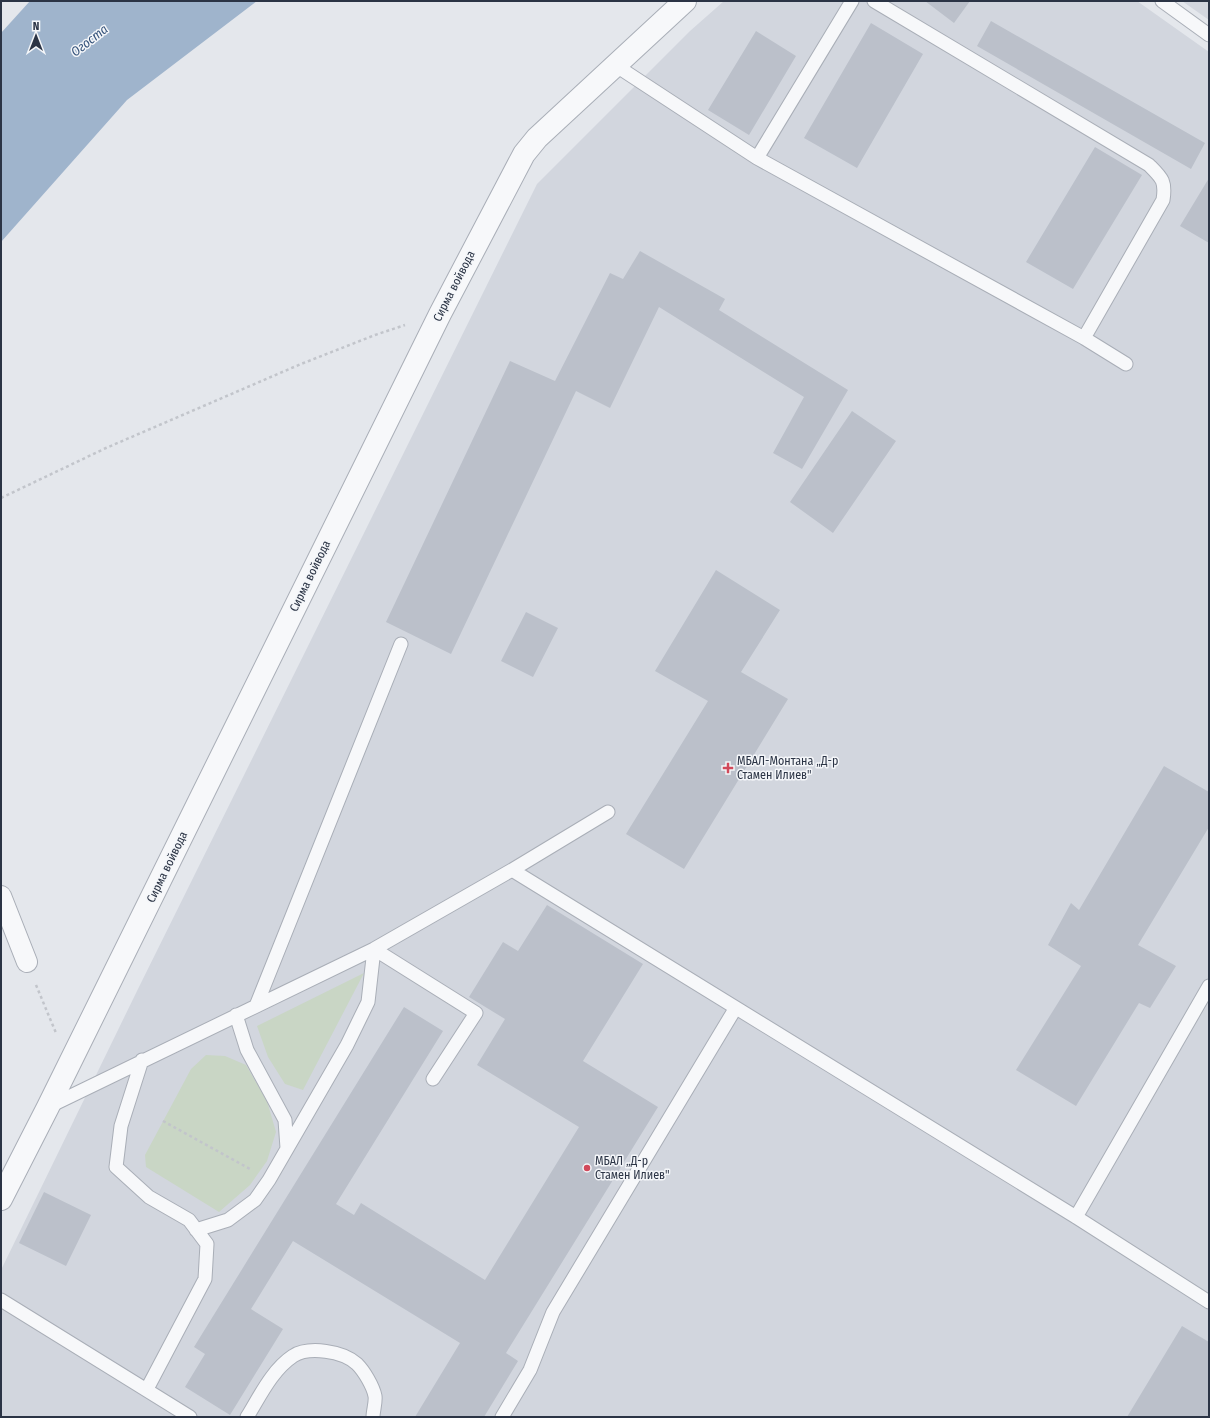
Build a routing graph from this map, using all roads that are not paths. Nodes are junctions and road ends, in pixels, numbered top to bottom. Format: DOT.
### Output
graph roads {
  1 [pos="685,1"];
  2 [pos="852,1"];
  3 [pos="874,1"];
  4 [pos="1162,1"];
  5 [pos="1209,35"];
  6 [pos="615,65"];
  7 [pos="758,158"];
  8 [pos="1084,338"];
  9 [pos="1126,364"];
  10 [pos="401,644"];
  11 [pos="608,812"];
  12 [pos="512,870"];
  13 [pos="1,896"];
  14 [pos="374,949"];
  15 [pos="27,962"];
  16 [pos="1209,986"];
  17 [pos="256,1006"];
  18 [pos="735,1009"];
  19 [pos="236,1015"];
  20 [pos="142,1060"];
  21 [pos="433,1079"];
  22 [pos="48,1107"];
  23 [pos="287,1148"];
  24 [pos="1,1199"];
  25 [pos="1076,1218"];
  26 [pos="196,1230"];
  27 [pos="1,1300"];
  28 [pos="1209,1302"];
  29 [pos="147,1389"];
  30 [pos="190,1417"];
  31 [pos="247,1417"];
  32 [pos="373,1417"];
  33 [pos="502,1417"];
  1 -- 6 [label="street, Сирма войвода"];
  2 -- 7 [label="lane"];
  3 -- 8 [label="lane"];
  4 -- 5 [label="lane"];
  6 -- 7 [label="lane"];
  6 -- 22 [label="street, Сирма войвода"];
  7 -- 8 [label="lane"];
  8 -- 9 [label="lane"];
  10 -- 17 [label="lane"];
  11 -- 12 [label="lane"];
  12 -- 14 [label="lane"];
  12 -- 18 [label="lane"];
  13 -- 15 [label="street"];
  14 -- 17 [label="lane"];
  14 -- 21 [label="lane"];
  14 -- 23 [label="lane"];
  16 -- 25 [label="lane"];
  17 -- 19 [label="lane"];
  18 -- 25 [label="lane"];
  18 -- 33 [label="lane"];
  19 -- 20 [label="lane"];
  19 -- 23 [label="lane"];
  20 -- 22 [label="lane"];
  20 -- 26 [label="lane"];
  22 -- 24 [label="street, Сирма войвода"];
  23 -- 26 [label="lane"];
  25 -- 28 [label="lane"];
  26 -- 29 [label="lane"];
  27 -- 29 [label="lane"];
  29 -- 30 [label="lane"];
  31 -- 32 [label="lane"];
}
